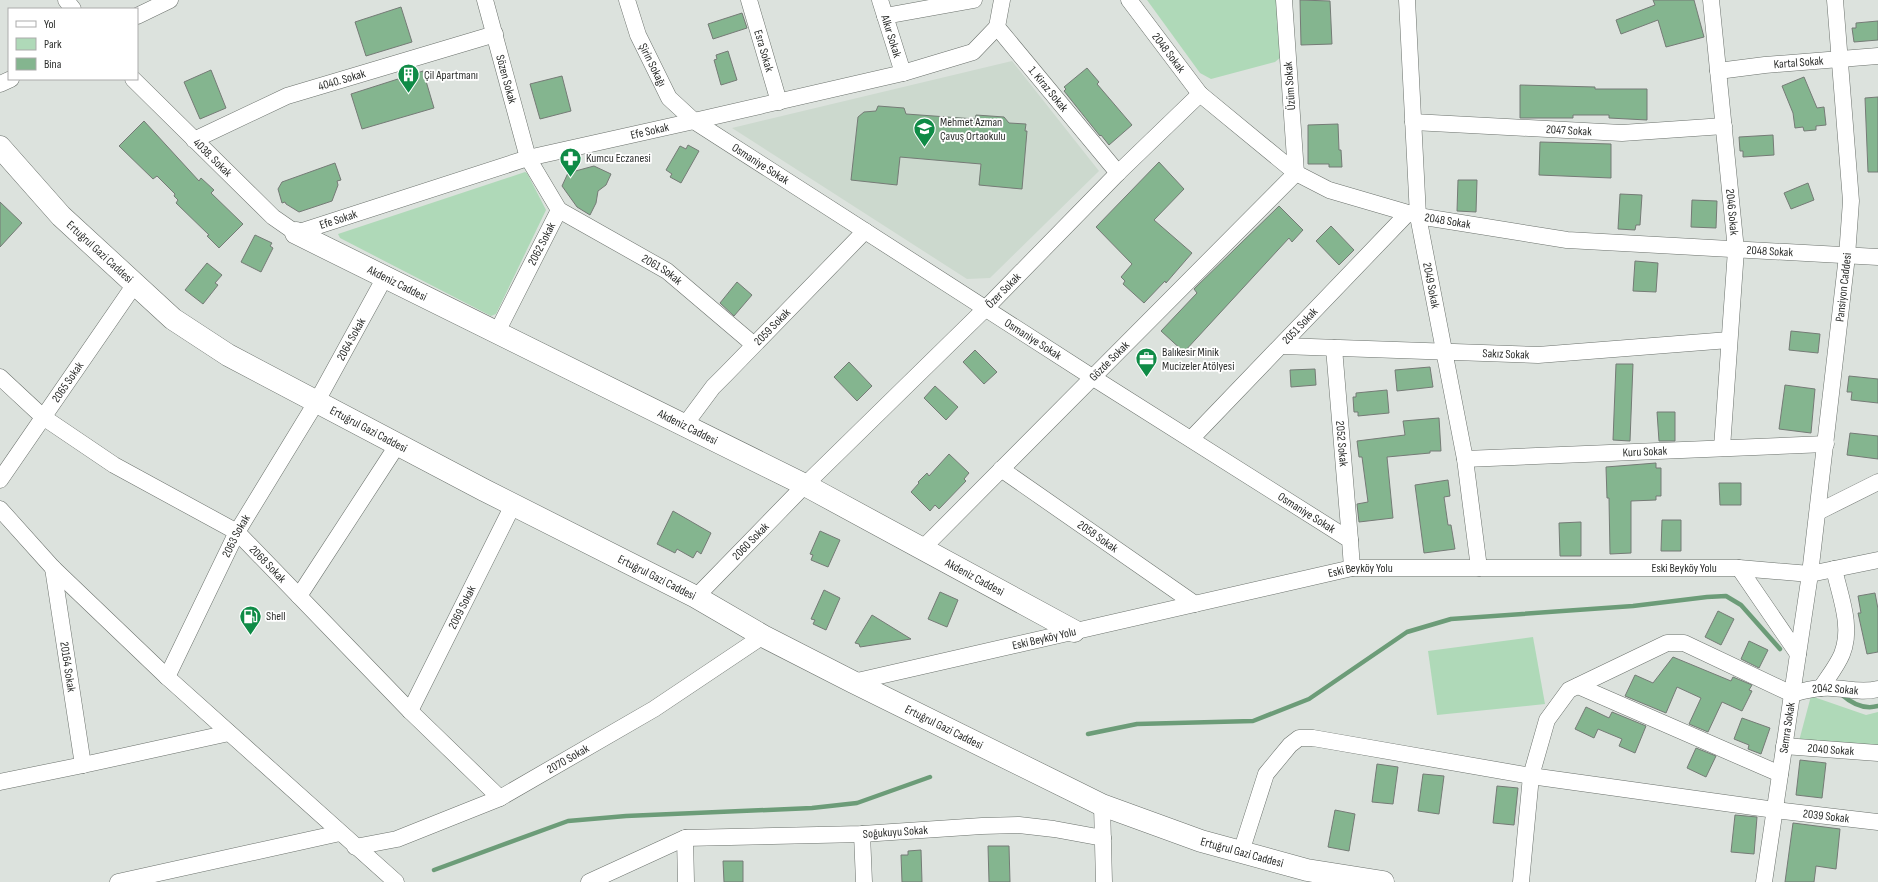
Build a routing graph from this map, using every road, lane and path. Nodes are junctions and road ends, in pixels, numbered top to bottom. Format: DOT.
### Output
graph roads {
  1 [pos="66,0"];
  2 [pos="170,0"];
  3 [pos="485,0"];
  4 [pos="627,0"];
  5 [pos="749,0"];
  6 [pos="880,0"];
  7 [pos="974,0"];
  8 [pos="1002,0"];
  9 [pos="1129,0"];
  10 [pos="1284,0"];
  11 [pos="1406,0"];
  12 [pos="1711,0"];
  13 [pos="1835,0"];
  14 [pos="72,8"];
  15 [pos="138,16"];
  16 [pos="885,16"];
  17 [pos="997,27"];
  18 [pos="495,34"];
  19 [pos="1878,56"];
  20 [pos="1841,59"];
  21 [pos="1718,71"];
  22 [pos="903,73"];
  23 [pos="133,80"];
  24 [pos="1200,94"];
  25 [pos="779,102"];
  26 [pos="694,122"];
  27 [pos="1413,122"];
  28 [pos="1724,126"];
  29 [pos="194,140"];
  30 [pos="0,148"];
  31 [pos="528,158"];
  32 [pos="1118,173"];
  33 [pos="1296,173"];
  34 [pos="559,210"];
  35 [pos="1413,214"];
  36 [pos="865,231"];
  37 [pos="296,233"];
  38 [pos="1736,250"];
  39 [pos="1847,256"];
  40 [pos="1878,257"];
  41 [pos="385,277"];
  42 [pos="135,284"];
  43 [pos="986,308"];
  44 [pos="497,332"];
  45 [pos="1729,340"];
  46 [pos="753,344"];
  47 [pos="1282,346"];
  48 [pos="1334,348"];
  49 [pos="1444,351"];
  50 [pos="0,377"];
  51 [pos="1092,377"];
  52 [pos="317,401"];
  53 [pos="43,417"];
  54 [pos="684,426"];
  55 [pos="1191,439"];
  56 [pos="398,444"];
  57 [pos="1826,444"];
  58 [pos="1722,448"];
  59 [pos="1465,459"];
  60 [pos="1001,469"];
  61 [pos="0,480"];
  62 [pos="1878,482"];
  63 [pos="805,485"];
  64 [pos="514,505"];
  65 [pos="0,509"];
  66 [pos="1818,512"];
  67 [pos="237,532"];
  68 [pos="1350,540"];
  69 [pos="923,548"];
  70 [pos="1878,560"];
  71 [pos="53,568"];
  72 [pos="1352,568"];
  73 [pos="1479,568"];
  74 [pos="1739,568"];
  75 [pos="1834,569"];
  76 [pos="1810,574"];
  77 [pos="299,596"];
  78 [pos="696,598"];
  79 [pos="1195,604"];
  80 [pos="1074,631"];
  81 [pos="763,636"];
  82 [pos="1798,654"];
  83 [pos="167,677"];
  84 [pos="853,682"];
  85 [pos="1578,686"];
  86 [pos="1821,688"];
  87 [pos="1878,689"];
  88 [pos="1792,694"];
  89 [pos="410,710"];
  90 [pos="229,732"];
  91 [pos="1784,746"];
  92 [pos="1878,753"];
  93 [pos="82,766"];
  94 [pos="1780,774"];
  95 [pos="1531,776"];
  96 [pos="0,782"];
  97 [pos="500,798"];
  98 [pos="1102,804"];
  99 [pos="1775,810"];
  100 [pos="1878,822"];
  101 [pos="340,833"];
  102 [pos="862,834"];
  103 [pos="686,838"];
  104 [pos="1103,838"];
  105 [pos="355,847"];
  106 [pos="1241,852"];
  107 [pos="1305,876"];
  108 [pos="118,882"];
  109 [pos="396,882"];
  110 [pos="589,882"];
  111 [pos="686,882"];
  112 [pos="864,882"];
  113 [pos="1104,882"];
  114 [pos="1383,882"];
  115 [pos="1521,882"];
  116 [pos="1764,882"];
  1 -- 14 [label="street"];
  2 -- 15 [label="street"];
  3 -- 18 [label="street, Sözen Sokak"];
  4 -- 26 [label="street, Şirin Sokağı"];
  5 -- 25 [label="street, Esra Sokak"];
  6 -- 16 [label="street, Alkır Sokak"];
  7 -- 16 [label="street"];
  8 -- 17 [label="street"];
  9 -- 24 [label="street, 2048 Sokak"];
  10 -- 33 [label="street, Üzüm Sokak"];
  11 -- 27 [label="street, 2049 Sokak"];
  12 -- 21 [label="street, 2046 Sokak"];
  13 -- 20 [label="street, Pansiyon Caddesi"];
  16 -- 22 [label="street, Alkır Sokak"];
  17 -- 22 [label="street, Efe Sokak"];
  17 -- 32 [label="street, 1. Kiraz Sokak"];
  18 -- 29 [label="street, 4040. Sokak"];
  18 -- 31 [label="street, Sözen Sokak"];
  19 -- 20 [label="street, Kartal Sokak"];
  20 -- 21 [label="street, Kartal Sokak"];
  20 -- 39 [label="street, Pansiyon Caddesi"];
  21 -- 28 [label="street, 2046 Sokak"];
  22 -- 25 [label="street, Efe Sokak"];
  23 -- 29 [label="street, 4038. Sokak"];
  24 -- 32 [label="street, Özer Sokak"];
  24 -- 33 [label="street, 2048 Sokak"];
  25 -- 26 [label="street, Efe Sokak"];
  26 -- 31 [label="street, Efe Sokak"];
  26 -- 36 [label="street, Osmaniye Sokak"];
  27 -- 28 [label="street, 2047 Sokak"];
  27 -- 35 [label="street, 2049 Sokak"];
  28 -- 38 [label="street, 2046 Sokak"];
  29 -- 37 [label="street, 4038. Sokak"];
  30 -- 42 [label="main road, Ertuğrul Gazi Caddesi"];
  31 -- 34 [label="street, 2062 Sokak"];
  31 -- 37 [label="street, Efe Sokak"];
  32 -- 43 [label="street, Özer Sokak"];
  33 -- 35 [label="street, 2048 Sokak"];
  33 -- 51 [label="street, Gözde Sokak"];
  34 -- 44 [label="street, 2062 Sokak"];
  34 -- 46 [label="street, 2061 Sokak"];
  35 -- 38 [label="street, 2048 Sokak"];
  35 -- 47 [label="street, 2051 Sokak"];
  35 -- 49 [label="street, 2049 Sokak"];
  36 -- 43 [label="street, Osmaniye Sokak"];
  36 -- 46 [label="street, 2059 Sokak"];
  37 -- 41 [label="main road, Akdeniz Caddesi"];
  38 -- 39 [label="street, 2048 Sokak"];
  38 -- 45 [label="street, 2046 Sokak"];
  39 -- 40 [label="street, 2048 Sokak"];
  39 -- 57 [label="street, Pansiyon Caddesi"];
  41 -- 44 [label="main road, Akdeniz Caddesi"];
  41 -- 52 [label="street, 2064 Sokak"];
  42 -- 52 [label="main road, Ertuğrul Gazi Caddesi"];
  42 -- 53 [label="street, 2065 Sokak"];
  43 -- 51 [label="street, Osmaniye Sokak"];
  43 -- 63 [label="street, Özer Sokak"];
  44 -- 54 [label="main road, Akdeniz Caddesi"];
  45 -- 49 [label="street, Sakız Sokak"];
  45 -- 58 [label="street, 2046 Sokak"];
  46 -- 54 [label="street, 2059 Sokak"];
  47 -- 48 [label="street, Sakız Sokak"];
  47 -- 55 [label="street, 2051 Sokak"];
  48 -- 49 [label="street, Sakız Sokak"];
  48 -- 68 [label="street, 2052 Sokak"];
  49 -- 59 [label="street, 2049 Sokak"];
  50 -- 53 [label="street, 2068 Sokak"];
  51 -- 55 [label="street, Osmaniye Sokak"];
  51 -- 60 [label="street, Gözde Sokak"];
  52 -- 56 [label="main road, Ertuğrul Gazi Caddesi"];
  52 -- 67 [label="street, 2063 Sokak"];
  53 -- 61 [label="street, 2065 Sokak"];
  53 -- 67 [label="street, 2068 Sokak"];
  54 -- 63 [label="main road, Akdeniz Caddesi"];
  55 -- 68 [label="street, Osmaniye Sokak"];
  56 -- 64 [label="main road, Ertuğrul Gazi Caddesi"];
  56 -- 77 [label="street"];
  57 -- 58 [label="street, Kuru Sokak"];
  57 -- 66 [label="street, Pansiyon Caddesi"];
  58 -- 59 [label="street, Kuru Sokak"];
  59 -- 73 [label="street, 2049 Sokak"];
  60 -- 69 [label="street, Gözde Sokak"];
  60 -- 79 [label="street, 2058 Sokak"];
  62 -- 66 [label="street"];
  63 -- 69 [label="main road, Akdeniz Caddesi"];
  63 -- 78 [label="street, 2060 Sokak"];
  64 -- 78 [label="main road, Ertuğrul Gazi Caddesi"];
  64 -- 89 [label="street, 2069 Sokak"];
  65 -- 71 [label="street"];
  66 -- 76 [label="street, Pansiyon Caddesi"];
  67 -- 77 [label="street, 2068 Sokak"];
  67 -- 83 [label="street, 2063 Sokak"];
  68 -- 72 [label="street"];
  69 -- 80 [label="main road, Akdeniz Caddesi"];
  70 -- 75 [label="street, Eski Beyköy Yolu"];
  71 -- 83 [label="street"];
  71 -- 93 [label="street, 20164 Sokak"];
  72 -- 73 [label="street, Eski Beyköy Yolu"];
  72 -- 79 [label="street, Eski Beyköy Yolu"];
  73 -- 74 [label="street, Eski Beyköy Yolu"];
  74 -- 76 [label="street, Eski Beyköy Yolu"];
  74 -- 82 [label="street"];
  75 -- 76 [label="street, Eski Beyköy Yolu"];
  75 -- 86 [label="street"];
  76 -- 82 [label="street, Semra Sokak"];
  77 -- 89 [label="street, 2068 Sokak"];
  78 -- 81 [label="main road, Ertuğrul Gazi Caddesi"];
  79 -- 80 [label="street, Eski Beyköy Yolu"];
  80 -- 84 [label="street, Eski Beyköy Yolu"];
  81 -- 84 [label="main road, Ertuğrul Gazi Caddesi"];
  81 -- 97 [label="street, 2070 Sokak"];
  82 -- 88 [label="street, Semra Sokak"];
  83 -- 90 [label="street"];
  84 -- 98 [label="main road, Ertuğrul Gazi Caddesi"];
  85 -- 88 [label="street"];
  85 -- 94 [label="street"];
  85 -- 95 [label="street"];
  86 -- 87 [label="street, 2042 Sokak"];
  86 -- 88 [label="street, 2042 Sokak"];
  88 -- 91 [label="street, Semra Sokak"];
  89 -- 97 [label="street, 2068 Sokak"];
  90 -- 93 [label="street"];
  90 -- 101 [label="street"];
  91 -- 92 [label="street, 2040 Sokak"];
  91 -- 94 [label="street, Semra Sokak"];
  93 -- 96 [label="street"];
  94 -- 99 [label="street, Semra Sokak"];
  95 -- 99 [label="street, 2039 Sokak"];
  95 -- 106 [label="street, 2039 Sokak"];
  95 -- 115 [label="street"];
  97 -- 105 [label="street, 2070 Sokak"];
  98 -- 104 [label="street"];
  98 -- 106 [label="main road, Ertuğrul Gazi Caddesi"];
  99 -- 100 [label="street, 2039 Sokak"];
  99 -- 116 [label="street, Semra Sokak"];
  101 -- 105 [label="street"];
  101 -- 108 [label="street"];
  102 -- 103 [label="street, Soğukuyu Sokak"];
  102 -- 104 [label="street, Soğukuyu Sokak"];
  102 -- 112 [label="street"];
  103 -- 110 [label="street"];
  103 -- 111 [label="street"];
  104 -- 113 [label="street"];
  105 -- 109 [label="street"];
  106 -- 107 [label="main road, Ertuğrul Gazi Caddesi"];
  107 -- 114 [label="main road, Ertuğrul Gazi Caddesi"];
}
